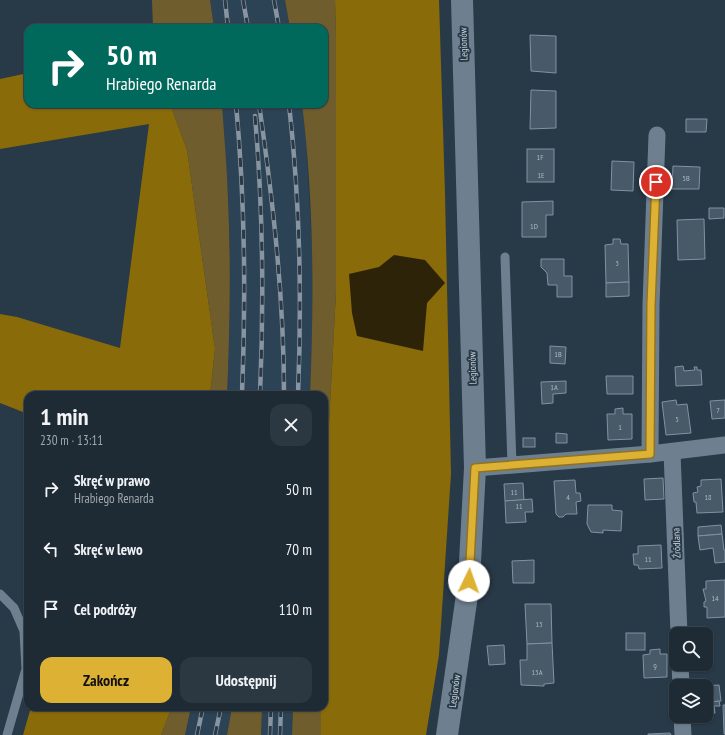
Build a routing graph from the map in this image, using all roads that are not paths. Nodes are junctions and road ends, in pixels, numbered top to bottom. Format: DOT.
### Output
graph roads {
  1 [pos="462,0"];
  2 [pos="657,135"];
  3 [pos="505,257"];
  4 [pos="725,445"];
  5 [pos="672,452"];
  6 [pos="650,454"];
  7 [pos="512,465"];
  8 [pos="475,468"];
  9 [pos="0,594"];
  10 [pos="679,627"];
  11 [pos="24,632"];
  12 [pos="24,676"];
  13 [pos="682,723"];
  14 [pos="0,724"];
  15 [pos="8,731"];
  16 [pos="447,735"];
  17 [pos="683,735"];
  1 -- 8 [label="street, Legionów"];
  2 -- 6 [label="street"];
  3 -- 7 [label="lane"];
  4 -- 5 [label="street"];
  5 -- 6 [label="street"];
  5 -- 10 [label="street, Źródlana"];
  6 -- 7 [label="street"];
  7 -- 8 [label="street"];
  8 -- 16 [label="street, Legionów"];
  9 -- 11 [label="lane"];
  12 -- 15 [label="lane"];
  13 -- 17 [label="street"];
  14 -- 15 [label="lane"];
}
